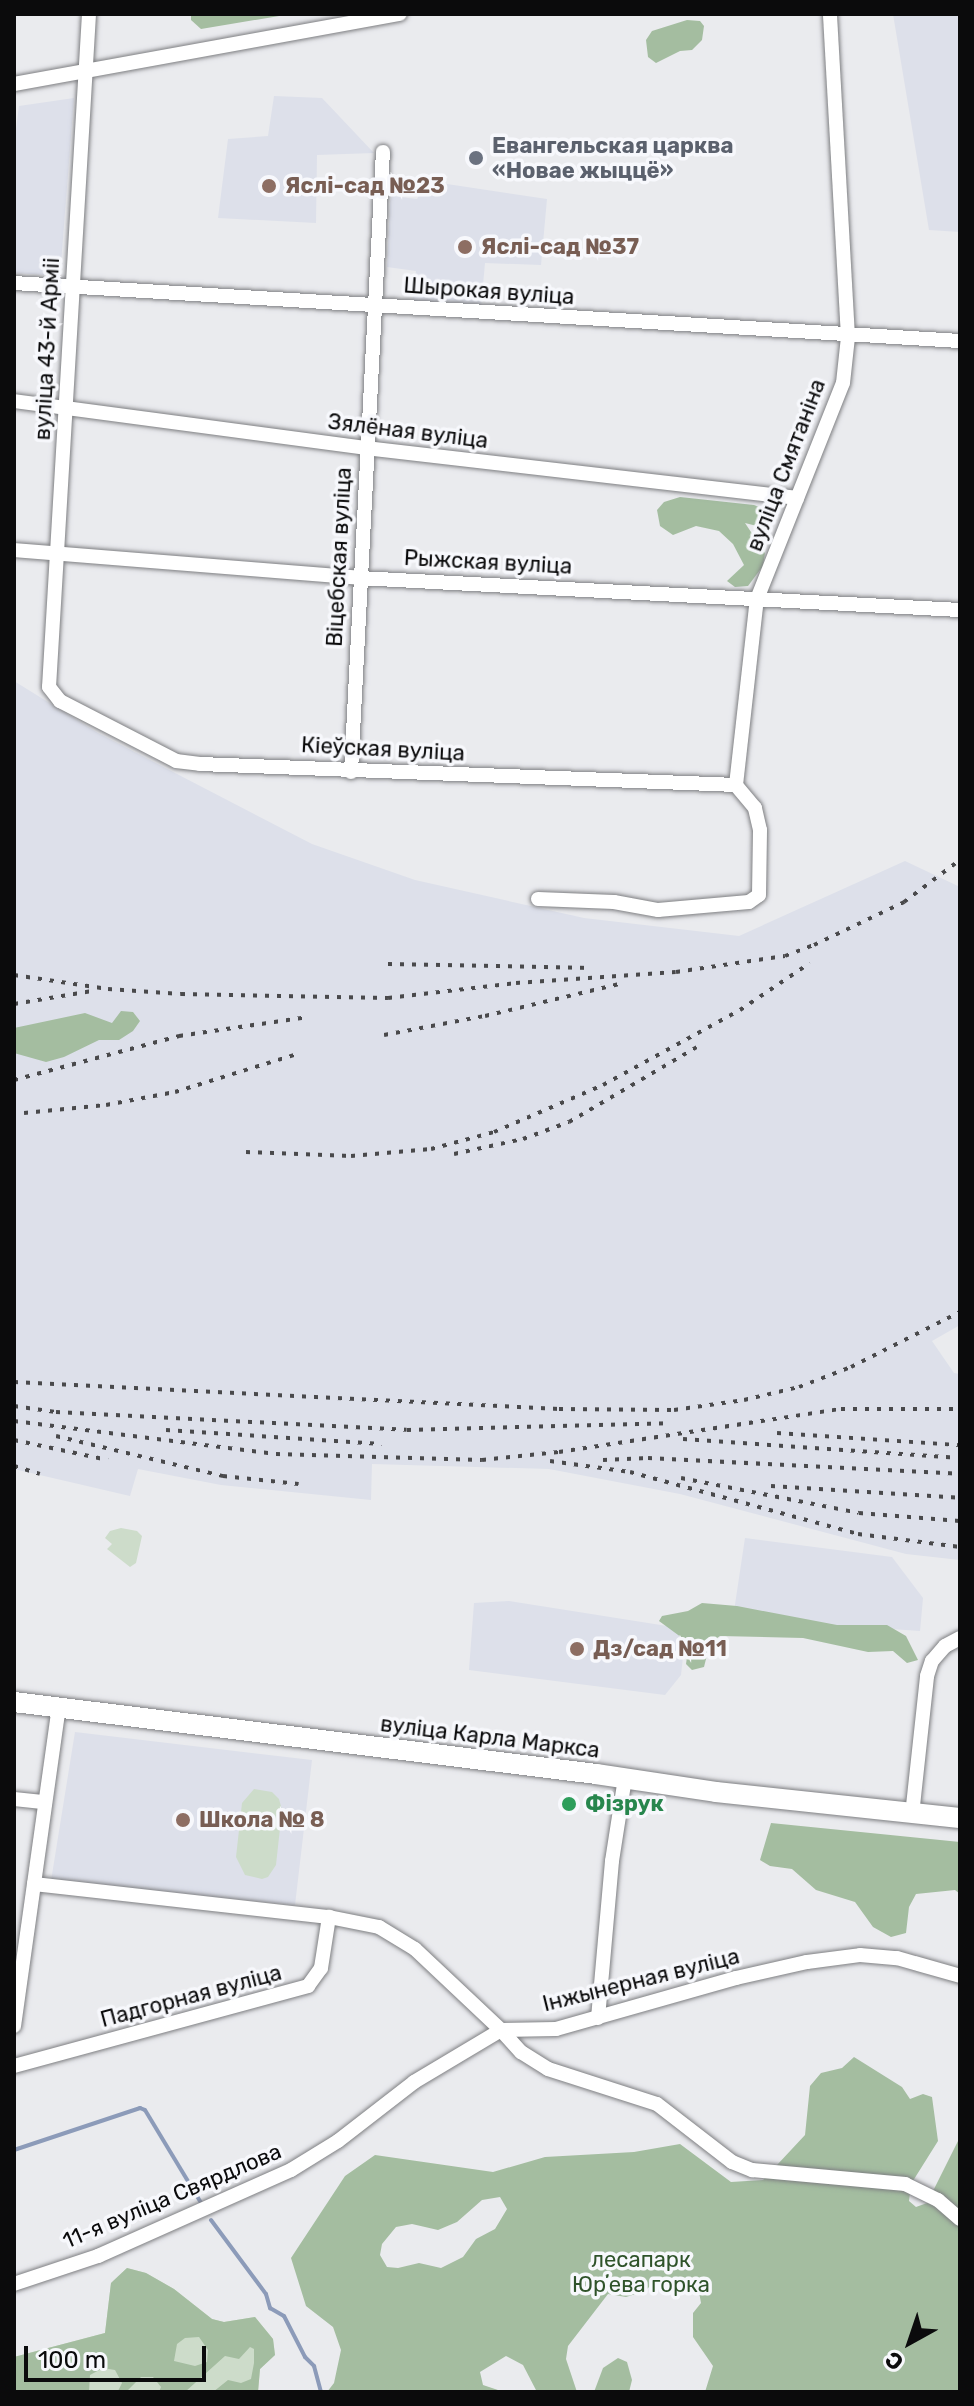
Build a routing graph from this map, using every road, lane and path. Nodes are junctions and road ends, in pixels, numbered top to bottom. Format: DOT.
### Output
graph roads {
  1 [pos="89,14"];
  2 [pos="400,14"];
  3 [pos="830,14"];
  4 [pos="85,70"];
  5 [pos="14,84"];
  6 [pos="383,152"];
  7 [pos="14,283"];
  8 [pos="73,286"];
  9 [pos="374,305"];
  10 [pos="848,337"];
  11 [pos="960,341"];
  12 [pos="14,401"];
  13 [pos="66,408"];
  14 [pos="366,448"];
  15 [pos="797,498"];
  16 [pos="14,550"];
  17 [pos="58,554"];
  18 [pos="359,578"];
  19 [pos="757,599"];
  20 [pos="960,610"];
  21 [pos="49,687"];
  22 [pos="351,772"];
  23 [pos="736,785"];
  24 [pos="538,899"];
  25 [pos="960,1638"];
  26 [pos="14,1702"];
  27 [pos="59,1707"];
  28 [pos="625,1778"];
  29 [pos="14,1799"];
  30 [pos="45,1802"];
  31 [pos="912,1815"];
  32 [pos="960,1818"];
  33 [pos="34,1884"];
  34 [pos="329,1917"];
  35 [pos="21,1924"];
  36 [pos="960,1976"];
  37 [pos="598,2018"];
  38 [pos="14,2026"];
  39 [pos="501,2030"];
  40 [pos="14,2066"];
  41 [pos="960,2219"];
  42 [pos="14,2284"];
  1 -- 4 [label="street, вуліца 43-й Арміі"];
  2 -- 4 [label="street"];
  3 -- 10 [label="street, вуліца Смятаніна"];
  4 -- 5 [label="street"];
  4 -- 8 [label="street, вуліца 43-й Арміі"];
  6 -- 9 [label="street, Віцебская вуліца"];
  7 -- 8 [label="street, Шырокая вуліца"];
  8 -- 9 [label="street, Шырокая вуліца"];
  8 -- 13 [label="street, вуліца 43-й Арміі"];
  9 -- 10 [label="street, Шырокая вуліца"];
  9 -- 14 [label="street, Віцебская вуліца"];
  10 -- 11 [label="street, Шырокая вуліца"];
  10 -- 15 [label="street, вуліца Смятаніна"];
  12 -- 13 [label="street, Зялёная вуліца"];
  13 -- 14 [label="street, Зялёная вуліца"];
  13 -- 17 [label="street, вуліца 43-й Арміі"];
  14 -- 15 [label="street, Зялёная вуліца"];
  14 -- 18 [label="street, Віцебская вуліца"];
  15 -- 19 [label="street, вуліца Смятаніна"];
  16 -- 17 [label="street, Рыжская вуліца"];
  17 -- 18 [label="street, Рыжская вуліца"];
  17 -- 21 [label="street, вуліца 43-й Арміі"];
  18 -- 19 [label="street, Рыжская вуліца"];
  18 -- 22 [label="street, Віцебская вуліца"];
  19 -- 20 [label="street, Рыжская вуліца"];
  19 -- 23 [label="street, вуліца Смятаніна"];
  21 -- 22 [label="street, Кіеўская вуліца"];
  22 -- 23 [label="street, Кіеўская вуліца"];
  23 -- 24 [label="street"];
  25 -- 31 [label="street"];
  26 -- 27 [label="main road, вуліца Карла Маркса"];
  27 -- 28 [label="main road, вуліца Карла Маркса"];
  27 -- 30 [label="street"];
  28 -- 31 [label="main road, вуліца Карла Маркса"];
  28 -- 37 [label="street"];
  29 -- 30 [label="street"];
  30 -- 33 [label="street"];
  31 -- 32 [label="main road, вуліца Карла Маркса"];
  33 -- 34 [label="street"];
  33 -- 35 [label="street"];
  34 -- 39 [label="street"];
  34 -- 40 [label="street, Падгорная вуліца"];
  35 -- 38 [label="street"];
  36 -- 37 [label="street, Інжынерная вуліца"];
  37 -- 39 [label="street, Інжынерная вуліца"];
  39 -- 41 [label="street"];
  39 -- 42 [label="street, 11-я вуліца Свярдлова"];
}
